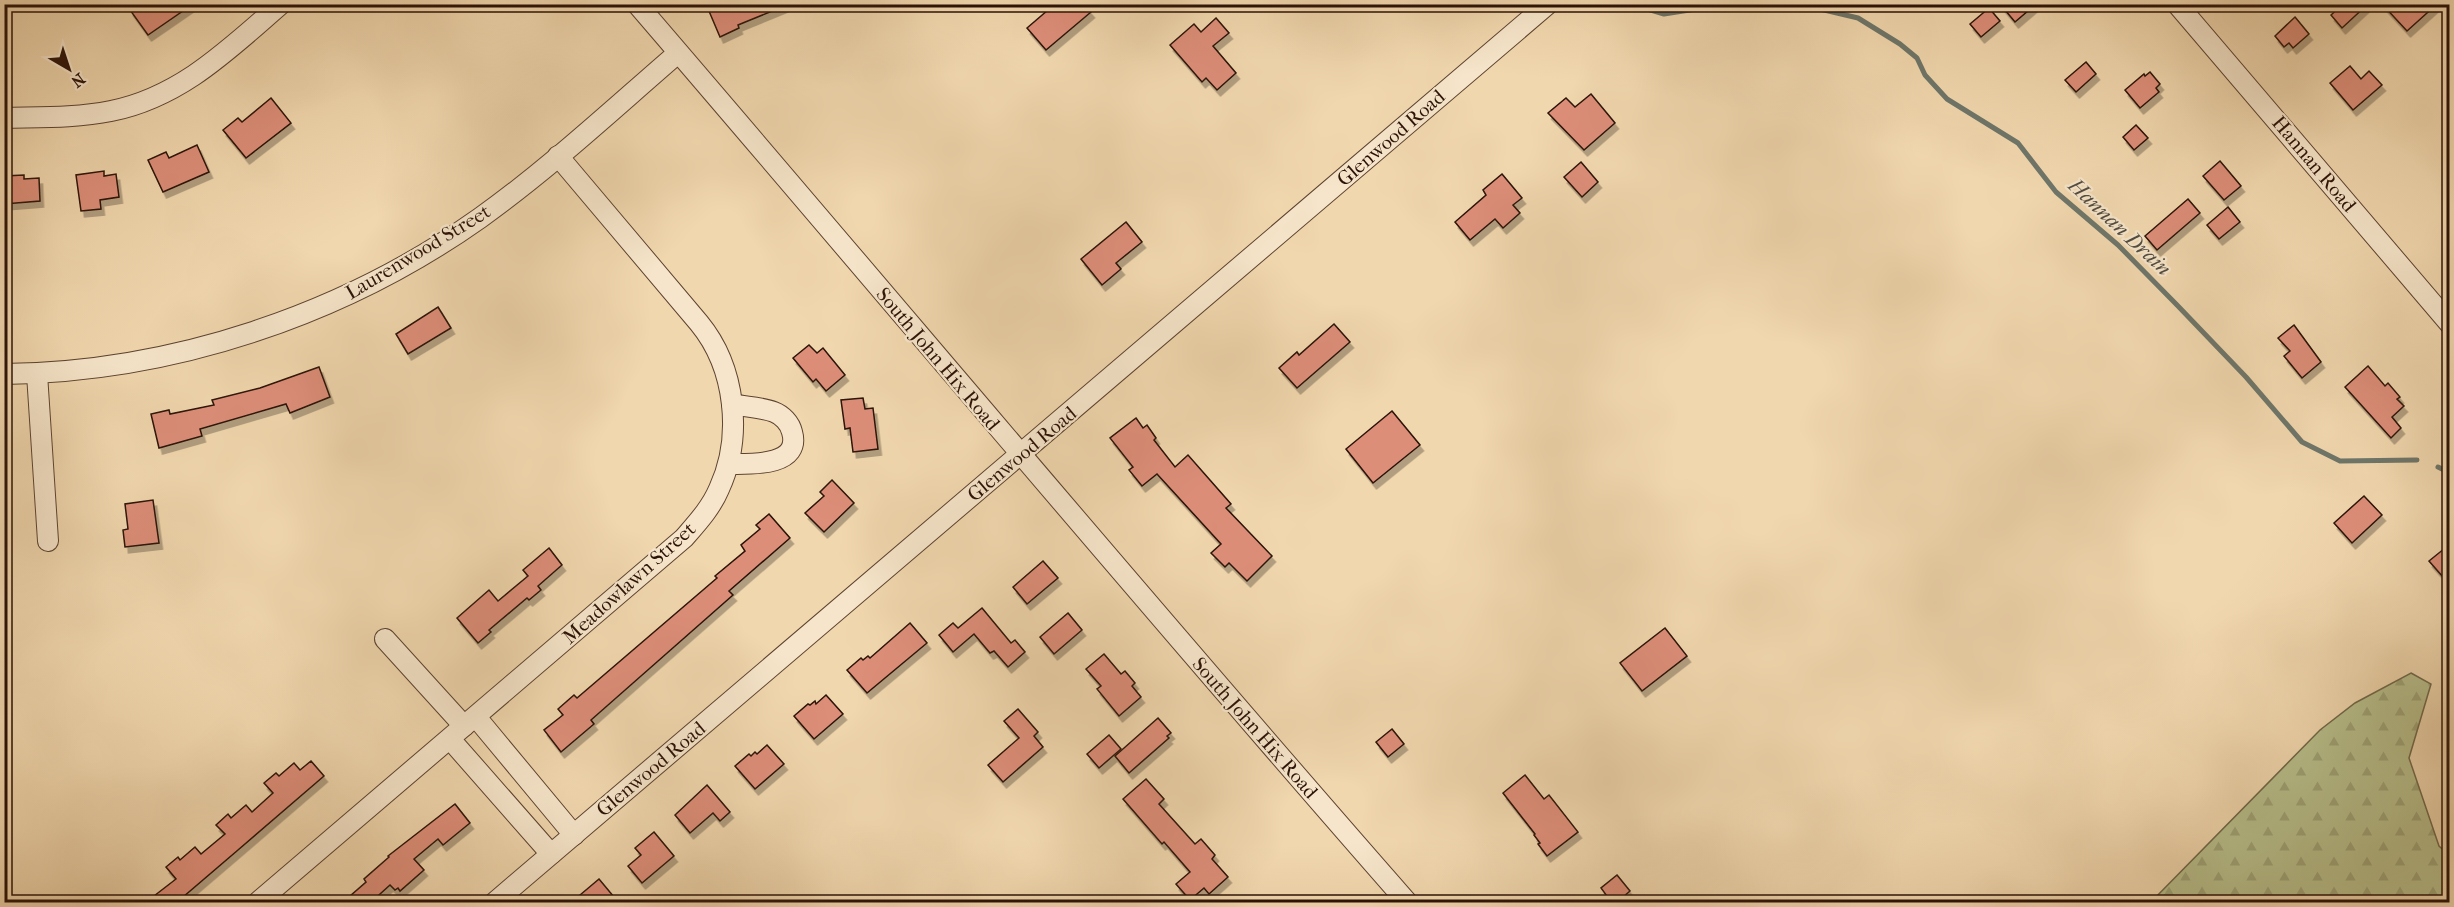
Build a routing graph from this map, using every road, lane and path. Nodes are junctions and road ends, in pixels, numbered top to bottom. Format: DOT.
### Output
graph roads {
  1 [pos="281,4"];
  2 [pos="637,4"];
  3 [pos="1548,4"];
  4 [pos="2177,4"];
  5 [pos="678,53"];
  6 [pos="4,118"];
  7 [pos="558,156"];
  8 [pos="2450,324"];
  9 [pos="4,374"];
  10 [pos="37,374"];
  11 [pos="732,404"];
  12 [pos="1019,455"];
  13 [pos="729,464"];
  14 [pos="48,541"];
  15 [pos="385,639"];
  16 [pos="463,727"];
  17 [pos="574,835"];
  18 [pos="551,854"];
  19 [pos="258,903"];
  20 [pos="495,903"];
  21 [pos="1407,903"];
  1 -- 6 [label="street"];
  2 -- 5 [label="street, South John Hix Road"];
  3 -- 12 [label="street, Glenwood Road"];
  4 -- 8 [label="street, Hannan Road"];
  5 -- 7 [label="street, Laurenwood Street"];
  5 -- 12 [label="street, South John Hix Road"];
  7 -- 10 [label="street, Laurenwood Street"];
  7 -- 11 [label="street, Meadowlawn Street"];
  9 -- 10 [label="street, Laurenwood Street"];
  10 -- 14 [label="street"];
  11 -- 13 [label="street, Meadowlawn Street"];
  11 -- 13 [label="street"];
  12 -- 17 [label="street, Glenwood Road"];
  12 -- 21 [label="street, South John Hix Road"];
  13 -- 16 [label="street, Meadowlawn Street"];
  15 -- 16 [label="street"];
  16 -- 17 [label="street"];
  16 -- 18 [label="street"];
  16 -- 19 [label="street, Meadowlawn Street"];
  17 -- 18 [label="street, Glenwood Road"];
  18 -- 20 [label="street, Glenwood Road"];
}
